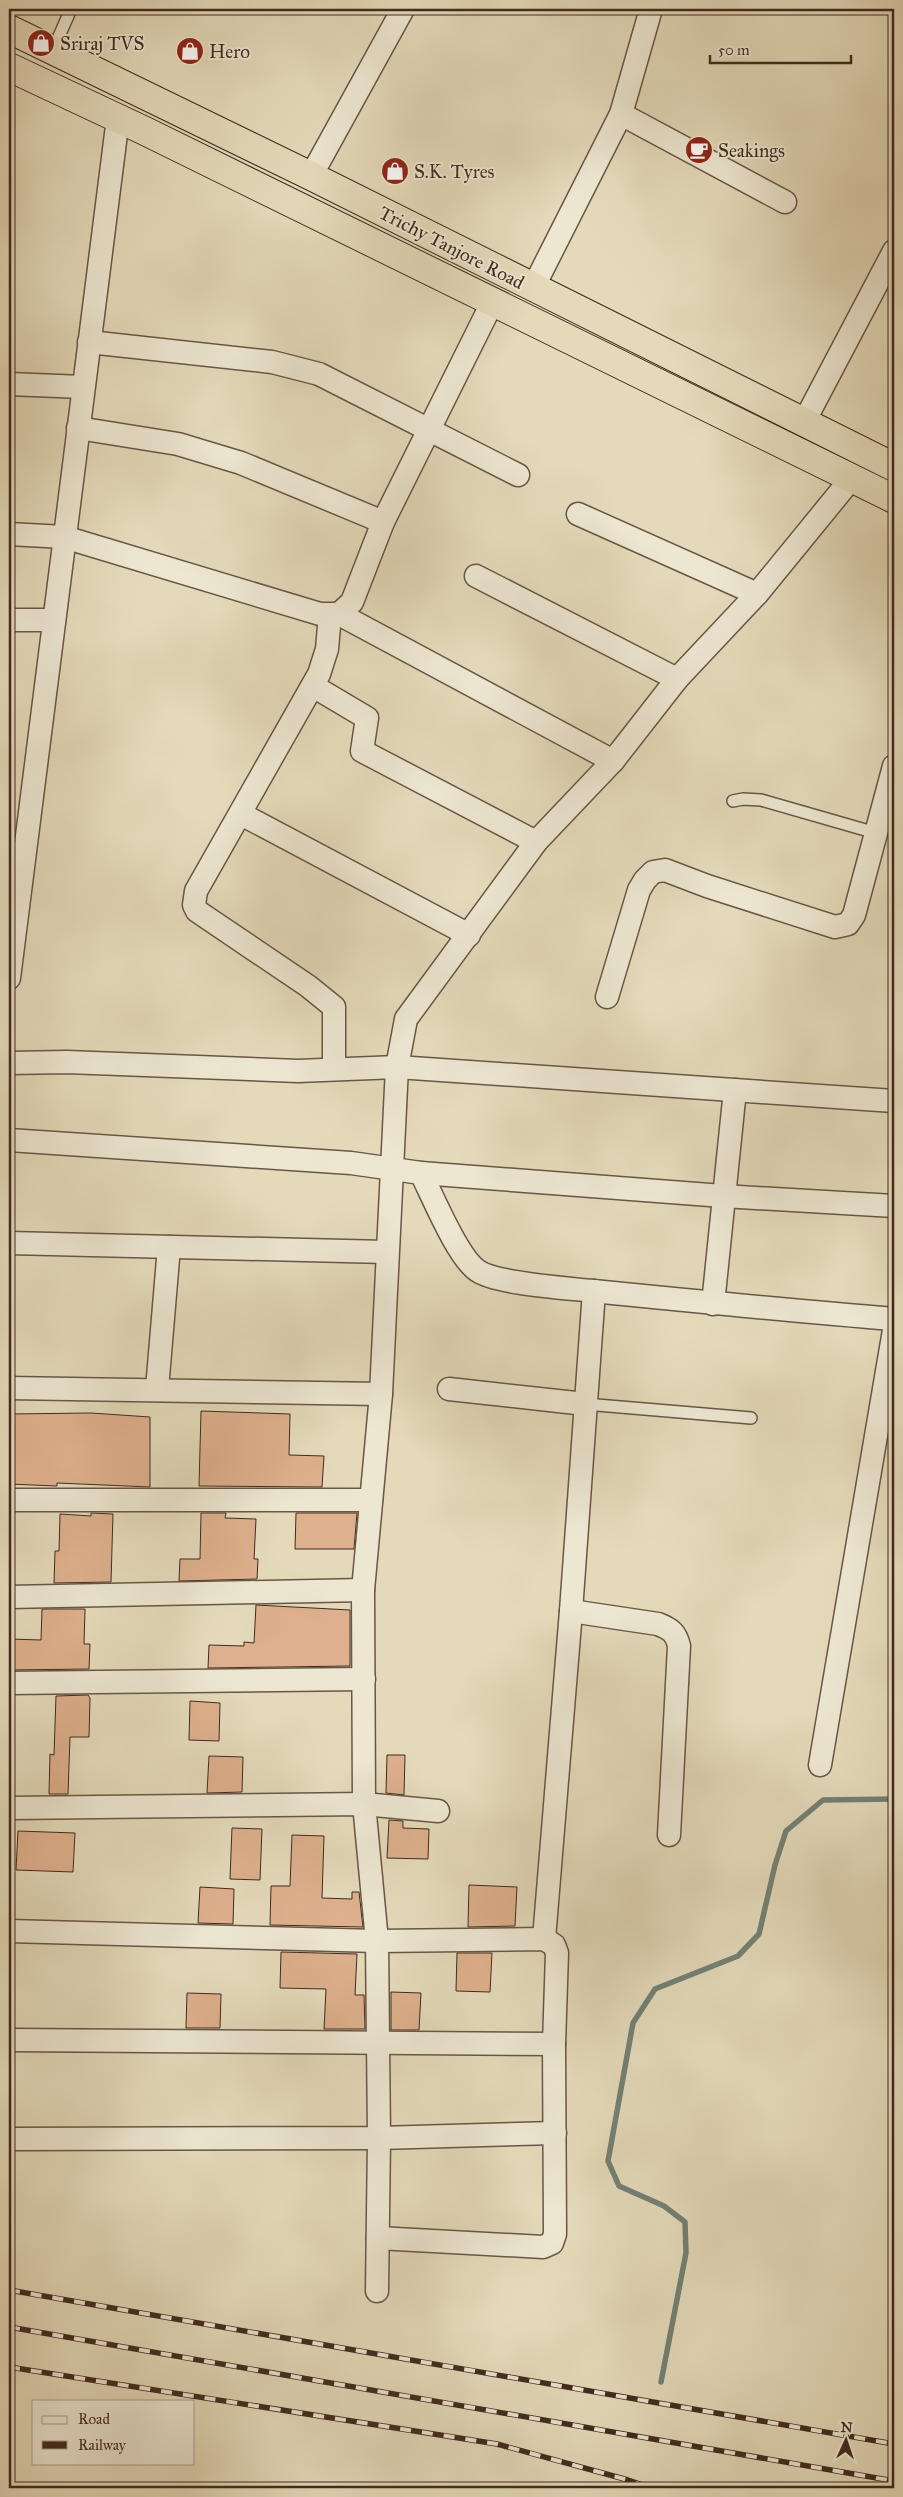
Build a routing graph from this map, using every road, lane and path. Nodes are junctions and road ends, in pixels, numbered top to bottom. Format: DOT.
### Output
graph roads {
  1 [pos="71,9"];
  2 [pos="403,9"];
  3 [pos="651,9"];
  4 [pos="9,29"];
  5 [pos="53,50"];
  6 [pos="9,67"];
  7 [pos="621,114"];
  8 [pos="118,118"];
  9 [pos="311,176"];
  10 [pos="785,202"];
  11 [pos="894,251"];
  12 [pos="533,288"];
  13 [pos="493,301"];
  14 [pos="89,342"];
  15 [pos="9,384"];
  16 [pos="83,387"];
  17 [pos="804,422"];
  18 [pos="78,428"];
  19 [pos="429,430"];
  20 [pos="893,465"];
  21 [pos="518,475"];
  22 [pos="851,479"];
  23 [pos="894,499"];
  24 [pos="578,514"];
  25 [pos="383,522"];
  26 [pos="9,534"];
  27 [pos="64,537"];
  28 [pos="476,576"];
  29 [pos="758,594"];
  30 [pos="334,615"];
  31 [pos="9,620"];
  32 [pos="54,620"];
  33 [pos="677,679"];
  34 [pos="316,680"];
  35 [pos="613,761"];
  36 [pos="894,766"];
  37 [pos="733,801"];
  38 [pos="240,814"];
  39 [pos="876,833"];
  40 [pos="18,840"];
  41 [pos="536,842"];
  42 [pos="469,935"];
  43 [pos="12,941"];
  44 [pos="9,978"];
  45 [pos="607,997"];
  46 [pos="9,1063"];
  47 [pos="397,1067"];
  48 [pos="330,1069"];
  49 [pos="735,1090"];
  50 [pos="894,1101"];
  51 [pos="9,1140"];
  52 [pos="391,1170"];
  53 [pos="421,1174"];
  54 [pos="722,1196"];
  55 [pos="894,1206"];
  56 [pos="9,1243"];
  57 [pos="169,1247"];
  58 [pos="386,1252"];
  59 [pos="594,1291"];
  60 [pos="713,1304"];
  61 [pos="894,1319"];
  62 [pos="894,1330"];
  63 [pos="9,1388"];
  64 [pos="157,1389"];
  65 [pos="449,1389"];
  66 [pos="381,1394"];
  67 [pos="585,1404"];
  68 [pos="751,1418"];
  69 [pos="9,1500"];
  70 [pos="371,1500"];
  71 [pos="363,1590"];
  72 [pos="9,1597"];
  73 [pos="571,1611"];
  74 [pos="364,1679"];
  75 [pos="9,1683"];
  76 [pos="820,1765"];
  77 [pos="364,1804"];
  78 [pos="9,1808"];
  79 [pos="438,1811"];
  80 [pos="669,1835"];
  81 [pos="9,1931"];
  82 [pos="544,1939"];
  83 [pos="377,1941"];
  84 [pos="9,2040"];
  85 [pos="378,2043"];
  86 [pos="554,2044"];
  87 [pos="554,2133"];
  88 [pos="378,2138"];
  89 [pos="9,2139"];
  90 [pos="378,2238"];
  91 [pos="377,2291"];
  1 -- 5 [label="lane"];
  2 -- 9 [label="street"];
  3 -- 7 [label="street"];
  4 -- 5 [label="highway, Trichy Tanjore Road"];
  5 -- 9 [label="highway, Trichy Tanjore Road"];
  6 -- 8 [label="highway, Trichy Tanjore Road"];
  7 -- 10 [label="street"];
  7 -- 12 [label="street"];
  8 -- 13 [label="highway, Trichy Tanjore Road"];
  8 -- 14 [label="street"];
  9 -- 12 [label="highway, Trichy Tanjore Road"];
  11 -- 17 [label="street"];
  12 -- 17 [label="highway, Trichy Tanjore Road"];
  13 -- 19 [label="street"];
  13 -- 22 [label="highway, Trichy Tanjore Road"];
  14 -- 16 [label="street"];
  14 -- 19 [label="street"];
  15 -- 16 [label="street"];
  16 -- 18 [label="street"];
  17 -- 20 [label="highway, Trichy Tanjore Road"];
  18 -- 25 [label="street"];
  18 -- 27 [label="street"];
  19 -- 21 [label="street"];
  19 -- 25 [label="street"];
  22 -- 23 [label="highway, Trichy Tanjore Road"];
  22 -- 29 [label="street"];
  24 -- 29 [label="street"];
  25 -- 30 [label="street"];
  26 -- 27 [label="street"];
  27 -- 30 [label="street"];
  27 -- 32 [label="street"];
  28 -- 33 [label="street"];
  29 -- 33 [label="street"];
  30 -- 34 [label="street"];
  30 -- 35 [label="street"];
  31 -- 32 [label="street"];
  32 -- 40 [label="street"];
  33 -- 35 [label="street"];
  34 -- 38 [label="street"];
  34 -- 41 [label="street"];
  35 -- 41 [label="street"];
  36 -- 39 [label="street"];
  37 -- 39 [label="lane"];
  38 -- 42 [label="street"];
  38 -- 48 [label="street"];
  39 -- 45 [label="street"];
  40 -- 43 [label="street"];
  41 -- 42 [label="street"];
  42 -- 47 [label="street"];
  43 -- 44 [label="street"];
  46 -- 48 [label="street"];
  47 -- 48 [label="street"];
  47 -- 49 [label="street"];
  47 -- 52 [label="street"];
  49 -- 50 [label="street"];
  49 -- 54 [label="street"];
  51 -- 52 [label="street"];
  52 -- 53 [label="street"];
  52 -- 58 [label="street"];
  53 -- 54 [label="street"];
  53 -- 59 [label="street"];
  54 -- 55 [label="street"];
  54 -- 60 [label="street"];
  56 -- 57 [label="street"];
  57 -- 58 [label="street"];
  57 -- 64 [label="street"];
  58 -- 66 [label="street"];
  59 -- 60 [label="street"];
  59 -- 67 [label="street"];
  60 -- 61 [label="street"];
  62 -- 76 [label="street"];
  63 -- 64 [label="street"];
  64 -- 66 [label="street"];
  65 -- 67 [label="street"];
  66 -- 70 [label="street"];
  67 -- 68 [label="lane"];
  67 -- 73 [label="street"];
  69 -- 70 [label="street"];
  70 -- 71 [label="street"];
  71 -- 72 [label="street"];
  71 -- 74 [label="street"];
  73 -- 80 [label="street"];
  73 -- 82 [label="street"];
  74 -- 75 [label="street"];
  74 -- 77 [label="street"];
  77 -- 78 [label="street"];
  77 -- 79 [label="street"];
  77 -- 83 [label="street"];
  81 -- 83 [label="street"];
  82 -- 83 [label="street"];
  82 -- 86 [label="street"];
  83 -- 85 [label="street"];
  84 -- 85 [label="street"];
  85 -- 86 [label="street"];
  85 -- 88 [label="street"];
  86 -- 87 [label="street"];
  87 -- 88 [label="street"];
  87 -- 90 [label="street"];
  88 -- 89 [label="street"];
  88 -- 90 [label="street"];
  90 -- 91 [label="street"];
}
